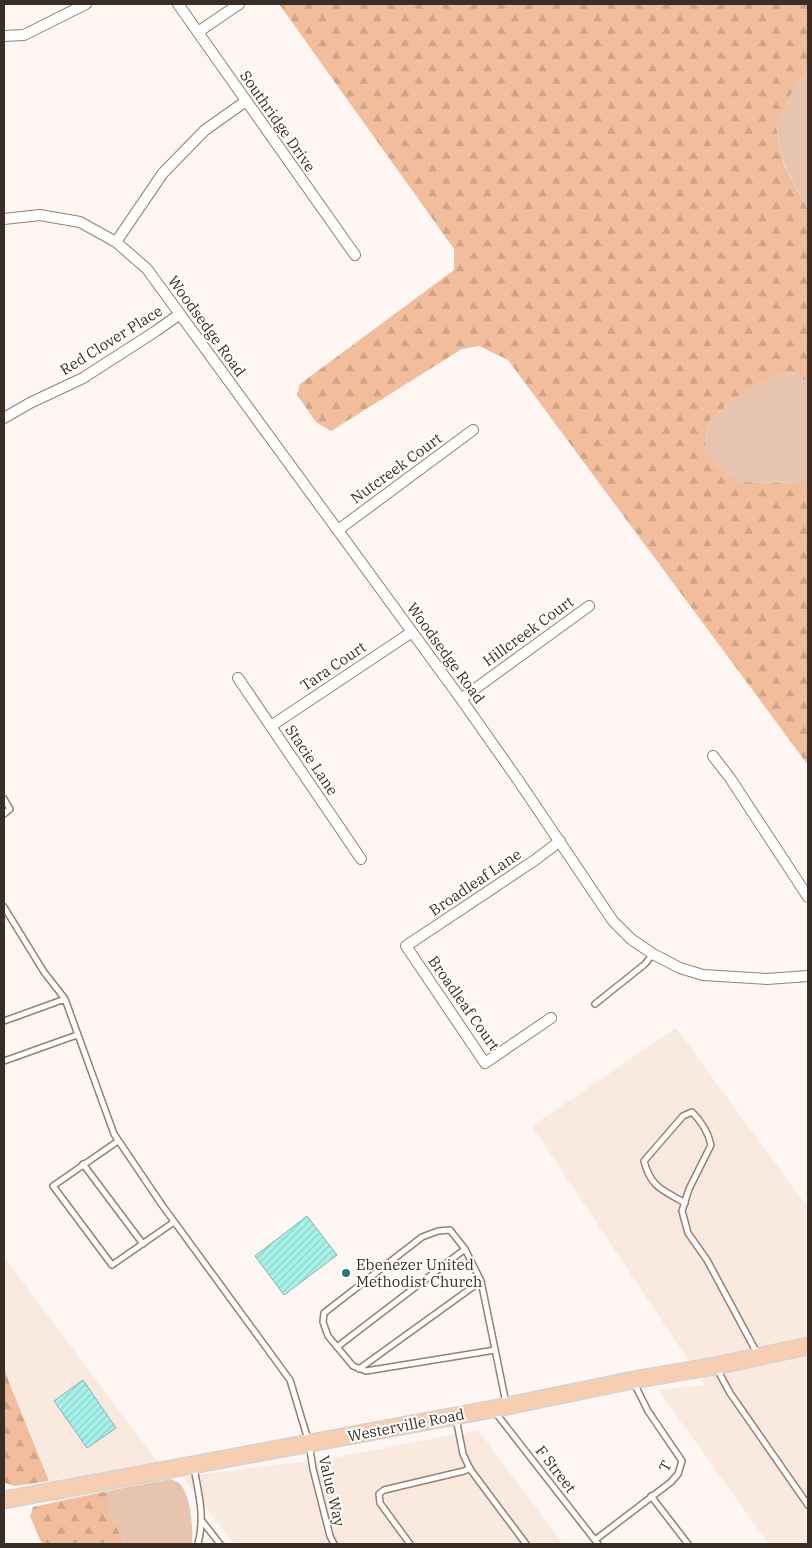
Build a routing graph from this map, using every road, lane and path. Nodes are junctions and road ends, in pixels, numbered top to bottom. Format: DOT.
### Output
graph roads {
  1 [pos="86,4"];
  2 [pos="178,4"];
  3 [pos="239,4"];
  4 [pos="198,32"];
  5 [pos="4,36"];
  6 [pos="246,101"];
  7 [pos="4,219"];
  8 [pos="116,242"];
  9 [pos="354,255"];
  10 [pos="180,314"];
  11 [pos="4,418"];
  12 [pos="473,430"];
  13 [pos="338,530"];
  14 [pos="590,606"];
  15 [pos="412,632"];
  16 [pos="238,678"];
  17 [pos="461,699"];
  18 [pos="271,726"];
  19 [pos="713,756"];
  20 [pos="4,799"];
  21 [pos="4,814"];
  22 [pos="560,842"];
  23 [pos="361,859"];
  24 [pos="808,897"];
  25 [pos="4,907"];
  26 [pos="406,946"];
  27 [pos="653,954"];
  28 [pos="808,976"];
  29 [pos="65,999"];
  30 [pos="595,1004"];
  31 [pos="551,1018"];
  32 [pos="4,1020"];
  33 [pos="78,1035"];
  34 [pos="4,1061"];
  35 [pos="118,1141"];
  36 [pos="83,1164"];
  37 [pos="685,1203"];
  38 [pos="174,1222"];
  39 [pos="143,1244"];
  40 [pos="465,1249"];
  41 [pos="481,1281"];
  42 [pos="808,1346"];
  43 [pos="337,1347"];
  44 [pos="495,1350"];
  45 [pos="758,1356"];
  46 [pos="715,1366"];
  47 [pos="359,1369"];
  48 [pos="633,1380"];
  49 [pos="500,1408"];
  50 [pos="456,1416"];
  51 [pos="309,1443"];
  52 [pos="193,1465"];
  53 [pos="470,1468"];
  54 [pos="651,1496"];
  55 [pos="4,1500"];
  56 [pos="808,1505"];
  57 [pos="202,1521"];
  58 [pos="596,1542"];
  59 [pos="198,1544"];
  60 [pos="220,1544"];
  61 [pos="334,1544"];
  62 [pos="410,1544"];
  63 [pos="526,1544"];
  64 [pos="688,1544"];
  1 -- 5 [label="street"];
  2 -- 4 [label="street, Southridge Drive"];
  3 -- 4 [label="street"];
  4 -- 6 [label="street, Southridge Drive"];
  6 -- 8 [label="street"];
  6 -- 9 [label="street, Southridge Drive"];
  7 -- 8 [label="street, Woodsedge Road"];
  8 -- 10 [label="street, Woodsedge Road"];
  10 -- 11 [label="street, Red Clover Place"];
  10 -- 13 [label="street, Woodsedge Road"];
  12 -- 13 [label="street, Nutcreek Court"];
  13 -- 15 [label="street, Woodsedge Road"];
  14 -- 17 [label="street, Hillcreek Court"];
  15 -- 17 [label="street, Woodsedge Road"];
  15 -- 18 [label="street, Tara Court"];
  16 -- 18 [label="street, Stacie Lane"];
  17 -- 22 [label="street, Woodsedge Road"];
  18 -- 23 [label="street, Stacie Lane"];
  19 -- 24 [label="street"];
  20 -- 21 [label="lane"];
  22 -- 26 [label="street, Broadleaf Lane"];
  22 -- 27 [label="street, Woodsedge Road"];
  25 -- 29 [label="lane, Value Way"];
  26 -- 31 [label="street, Broadleaf Court"];
  27 -- 28 [label="street, Woodsedge Road"];
  27 -- 30 [label="lane"];
  29 -- 32 [label="lane"];
  29 -- 33 [label="lane, Value Way"];
  33 -- 34 [label="lane"];
  33 -- 35 [label="lane, Value Way"];
  35 -- 36 [label="lane"];
  35 -- 38 [label="lane, Value Way"];
  36 -- 39 [label="lane"];
  36 -- 39 [label="lane"];
  37 -- 37 [label="lane"];
  37 -- 45 [label="lane"];
  38 -- 39 [label="lane"];
  38 -- 51 [label="lane, Value Way"];
  40 -- 41 [label="lane"];
  40 -- 43 [label="lane"];
  40 -- 43 [label="lane"];
  41 -- 44 [label="lane"];
  41 -- 47 [label="lane"];
  42 -- 45 [label="main road, Westerville Road"];
  43 -- 47 [label="lane"];
  44 -- 47 [label="lane"];
  44 -- 49 [label="lane"];
  45 -- 46 [label="main road, Westerville Road"];
  46 -- 48 [label="main road, Westerville Road"];
  46 -- 56 [label="lane"];
  48 -- 49 [label="main road, Westerville Road"];
  48 -- 54 [label="lane, T"];
  49 -- 50 [label="main road, Westerville Road"];
  49 -- 58 [label="lane, F Street"];
  50 -- 51 [label="main road, Westerville Road"];
  50 -- 53 [label="lane"];
  51 -- 52 [label="main road, Westerville Road"];
  51 -- 61 [label="lane, Value Way"];
  52 -- 55 [label="main road, Westerville Road"];
  52 -- 57 [label="lane"];
  53 -- 62 [label="lane"];
  53 -- 63 [label="lane"];
  54 -- 58 [label="lane, T"];
  54 -- 64 [label="lane"];
  57 -- 59 [label="lane"];
  57 -- 60 [label="lane"];
}
